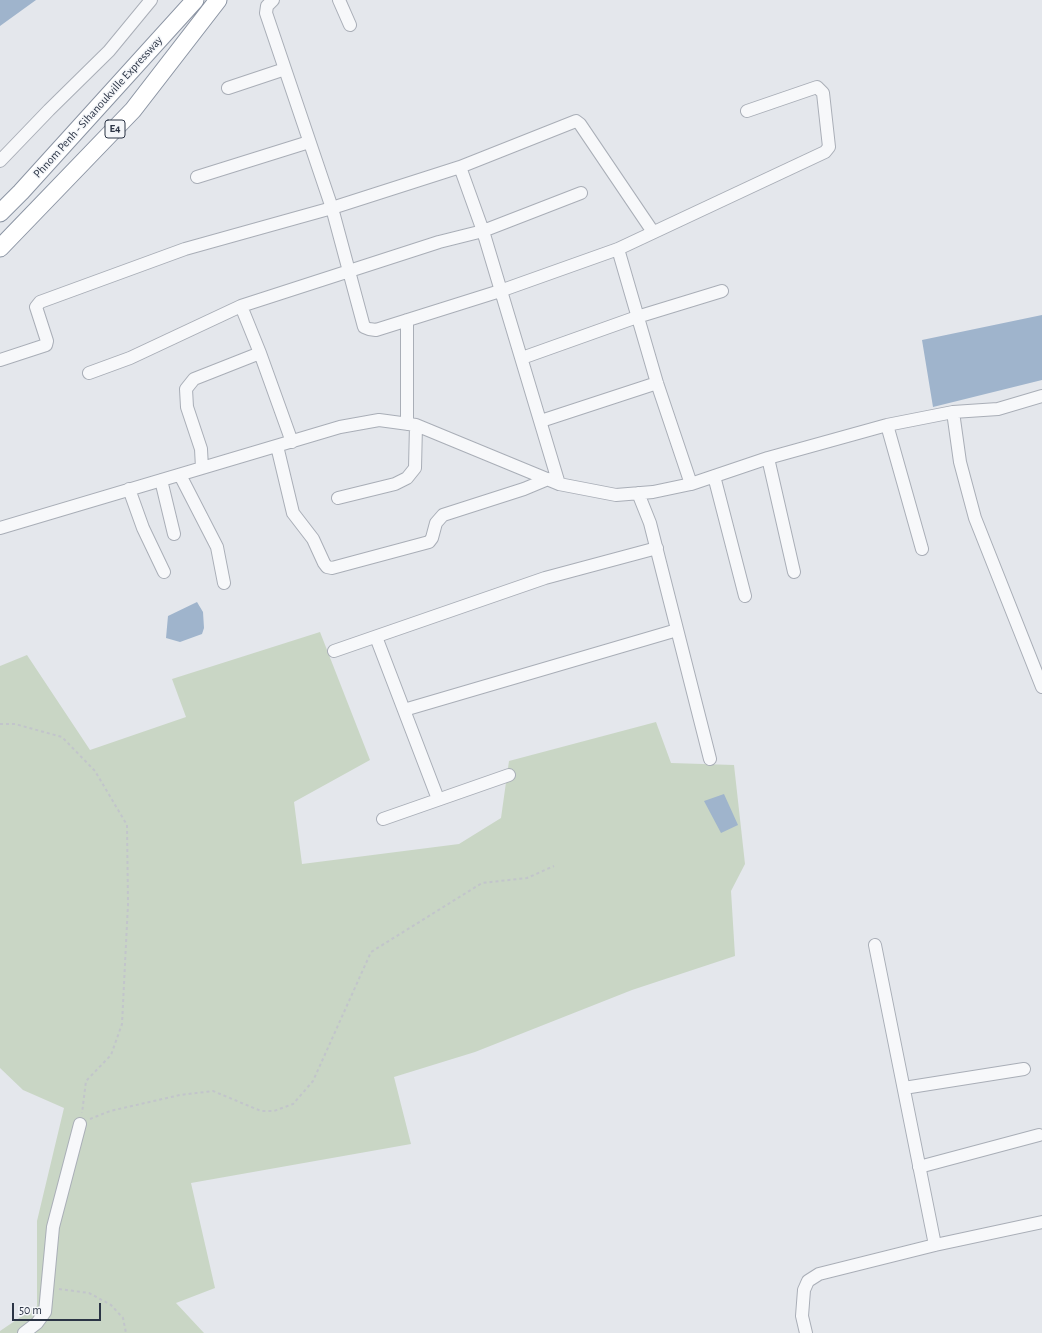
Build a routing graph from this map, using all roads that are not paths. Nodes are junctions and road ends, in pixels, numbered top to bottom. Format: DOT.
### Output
graph roads {
  1 [pos="151,0"];
  2 [pos="195,0"];
  3 [pos="218,0"];
  4 [pos="273,0"];
  5 [pos="338,0"];
  6 [pos="350,25"];
  7 [pos="285,69"];
  8 [pos="228,88"];
  9 [pos="747,111"];
  10 [pos="309,142"];
  11 [pos="0,161"];
  12 [pos="460,167"];
  13 [pos="196,177"];
  14 [pos="581,193"];
  15 [pos="332,208"];
  16 [pos="0,213"];
  17 [pos="483,231"];
  18 [pos="653,232"];
  19 [pos="0,248"];
  20 [pos="618,249"];
  21 [pos="350,270"];
  22 [pos="500,291"];
  23 [pos="722,291"];
  24 [pos="241,306"];
  25 [pos="637,317"];
  26 [pos="407,320"];
  27 [pos="260,353"];
  28 [pos="522,358"];
  29 [pos="0,360"];
  30 [pos="89,373"];
  31 [pos="657,383"];
  32 [pos="1042,396"];
  33 [pos="953,412"];
  34 [pos="541,421"];
  35 [pos="412,425"];
  36 [pos="887,425"];
  37 [pos="292,442"];
  38 [pos="278,446"];
  39 [pos="768,458"];
  40 [pos="202,468"];
  41 [pos="180,475"];
  42 [pos="714,476"];
  43 [pos="161,480"];
  44 [pos="554,482"];
  45 [pos="691,484"];
  46 [pos="129,489"];
  47 [pos="638,493"];
  48 [pos="338,498"];
  49 [pos="0,528"];
  50 [pos="174,534"];
  51 [pos="657,548"];
  52 [pos="922,549"];
  53 [pos="164,572"];
  54 [pos="794,572"];
  55 [pos="224,583"];
  56 [pos="745,596"];
  57 [pos="677,630"];
  58 [pos="376,637"];
  59 [pos="334,651"];
  60 [pos="1042,687"];
  61 [pos="404,710"];
  62 [pos="710,759"];
  63 [pos="509,774"];
  64 [pos="438,800"];
  65 [pos="383,819"];
  66 [pos="875,946"];
  67 [pos="1024,1069"];
  68 [pos="904,1088"];
  69 [pos="80,1124"];
  70 [pos="1040,1135"];
  71 [pos="919,1167"];
  72 [pos="1042,1222"];
  73 [pos="935,1245"];
  74 [pos="24,1333"];
  75 [pos="806,1333"];
  1 -- 11 [label="street"];
  2 -- 16 [label="highway, Phnom Penh - Sihanoukville Expressway / E4"];
  3 -- 19 [label="highway, Phnom Penh - Sihanoukville Expressway / E4"];
  4 -- 7 [label="street"];
  5 -- 6 [label="street"];
  7 -- 8 [label="street"];
  7 -- 10 [label="street"];
  9 -- 18 [label="street"];
  10 -- 13 [label="street"];
  10 -- 15 [label="street"];
  12 -- 15 [label="street"];
  12 -- 17 [label="street"];
  12 -- 18 [label="street"];
  14 -- 17 [label="street"];
  15 -- 21 [label="street"];
  15 -- 29 [label="street"];
  17 -- 21 [label="street"];
  17 -- 22 [label="street"];
  18 -- 20 [label="street"];
  20 -- 22 [label="street"];
  20 -- 25 [label="street"];
  21 -- 24 [label="street"];
  21 -- 26 [label="street"];
  22 -- 26 [label="street"];
  22 -- 28 [label="street"];
  23 -- 25 [label="street"];
  24 -- 27 [label="street"];
  24 -- 30 [label="street"];
  25 -- 28 [label="street"];
  25 -- 31 [label="street"];
  26 -- 35 [label="street"];
  27 -- 37 [label="street"];
  27 -- 40 [label="street"];
  28 -- 34 [label="street"];
  31 -- 34 [label="street"];
  31 -- 45 [label="street"];
  32 -- 33 [label="street"];
  33 -- 36 [label="street"];
  33 -- 60 [label="street"];
  34 -- 44 [label="street"];
  35 -- 37 [label="street"];
  35 -- 44 [label="street"];
  35 -- 48 [label="street"];
  36 -- 39 [label="street"];
  36 -- 52 [label="street"];
  37 -- 38 [label="street"];
  38 -- 40 [label="street"];
  38 -- 44 [label="street"];
  39 -- 42 [label="street"];
  39 -- 54 [label="street"];
  40 -- 41 [label="street"];
  41 -- 43 [label="street"];
  41 -- 55 [label="street"];
  42 -- 45 [label="street"];
  42 -- 56 [label="street"];
  43 -- 46 [label="street"];
  43 -- 50 [label="street"];
  44 -- 47 [label="street"];
  45 -- 47 [label="street"];
  46 -- 49 [label="street"];
  46 -- 53 [label="street"];
  47 -- 51 [label="street"];
  51 -- 57 [label="street"];
  51 -- 58 [label="street"];
  57 -- 61 [label="street"];
  57 -- 62 [label="street"];
  58 -- 59 [label="street"];
  58 -- 61 [label="street"];
  61 -- 64 [label="street"];
  63 -- 64 [label="street"];
  64 -- 65 [label="street"];
  66 -- 68 [label="street"];
  67 -- 68 [label="street"];
  68 -- 71 [label="street"];
  69 -- 74 [label="street"];
  70 -- 71 [label="street"];
  71 -- 73 [label="street"];
  72 -- 73 [label="street"];
  73 -- 75 [label="street"];
}
